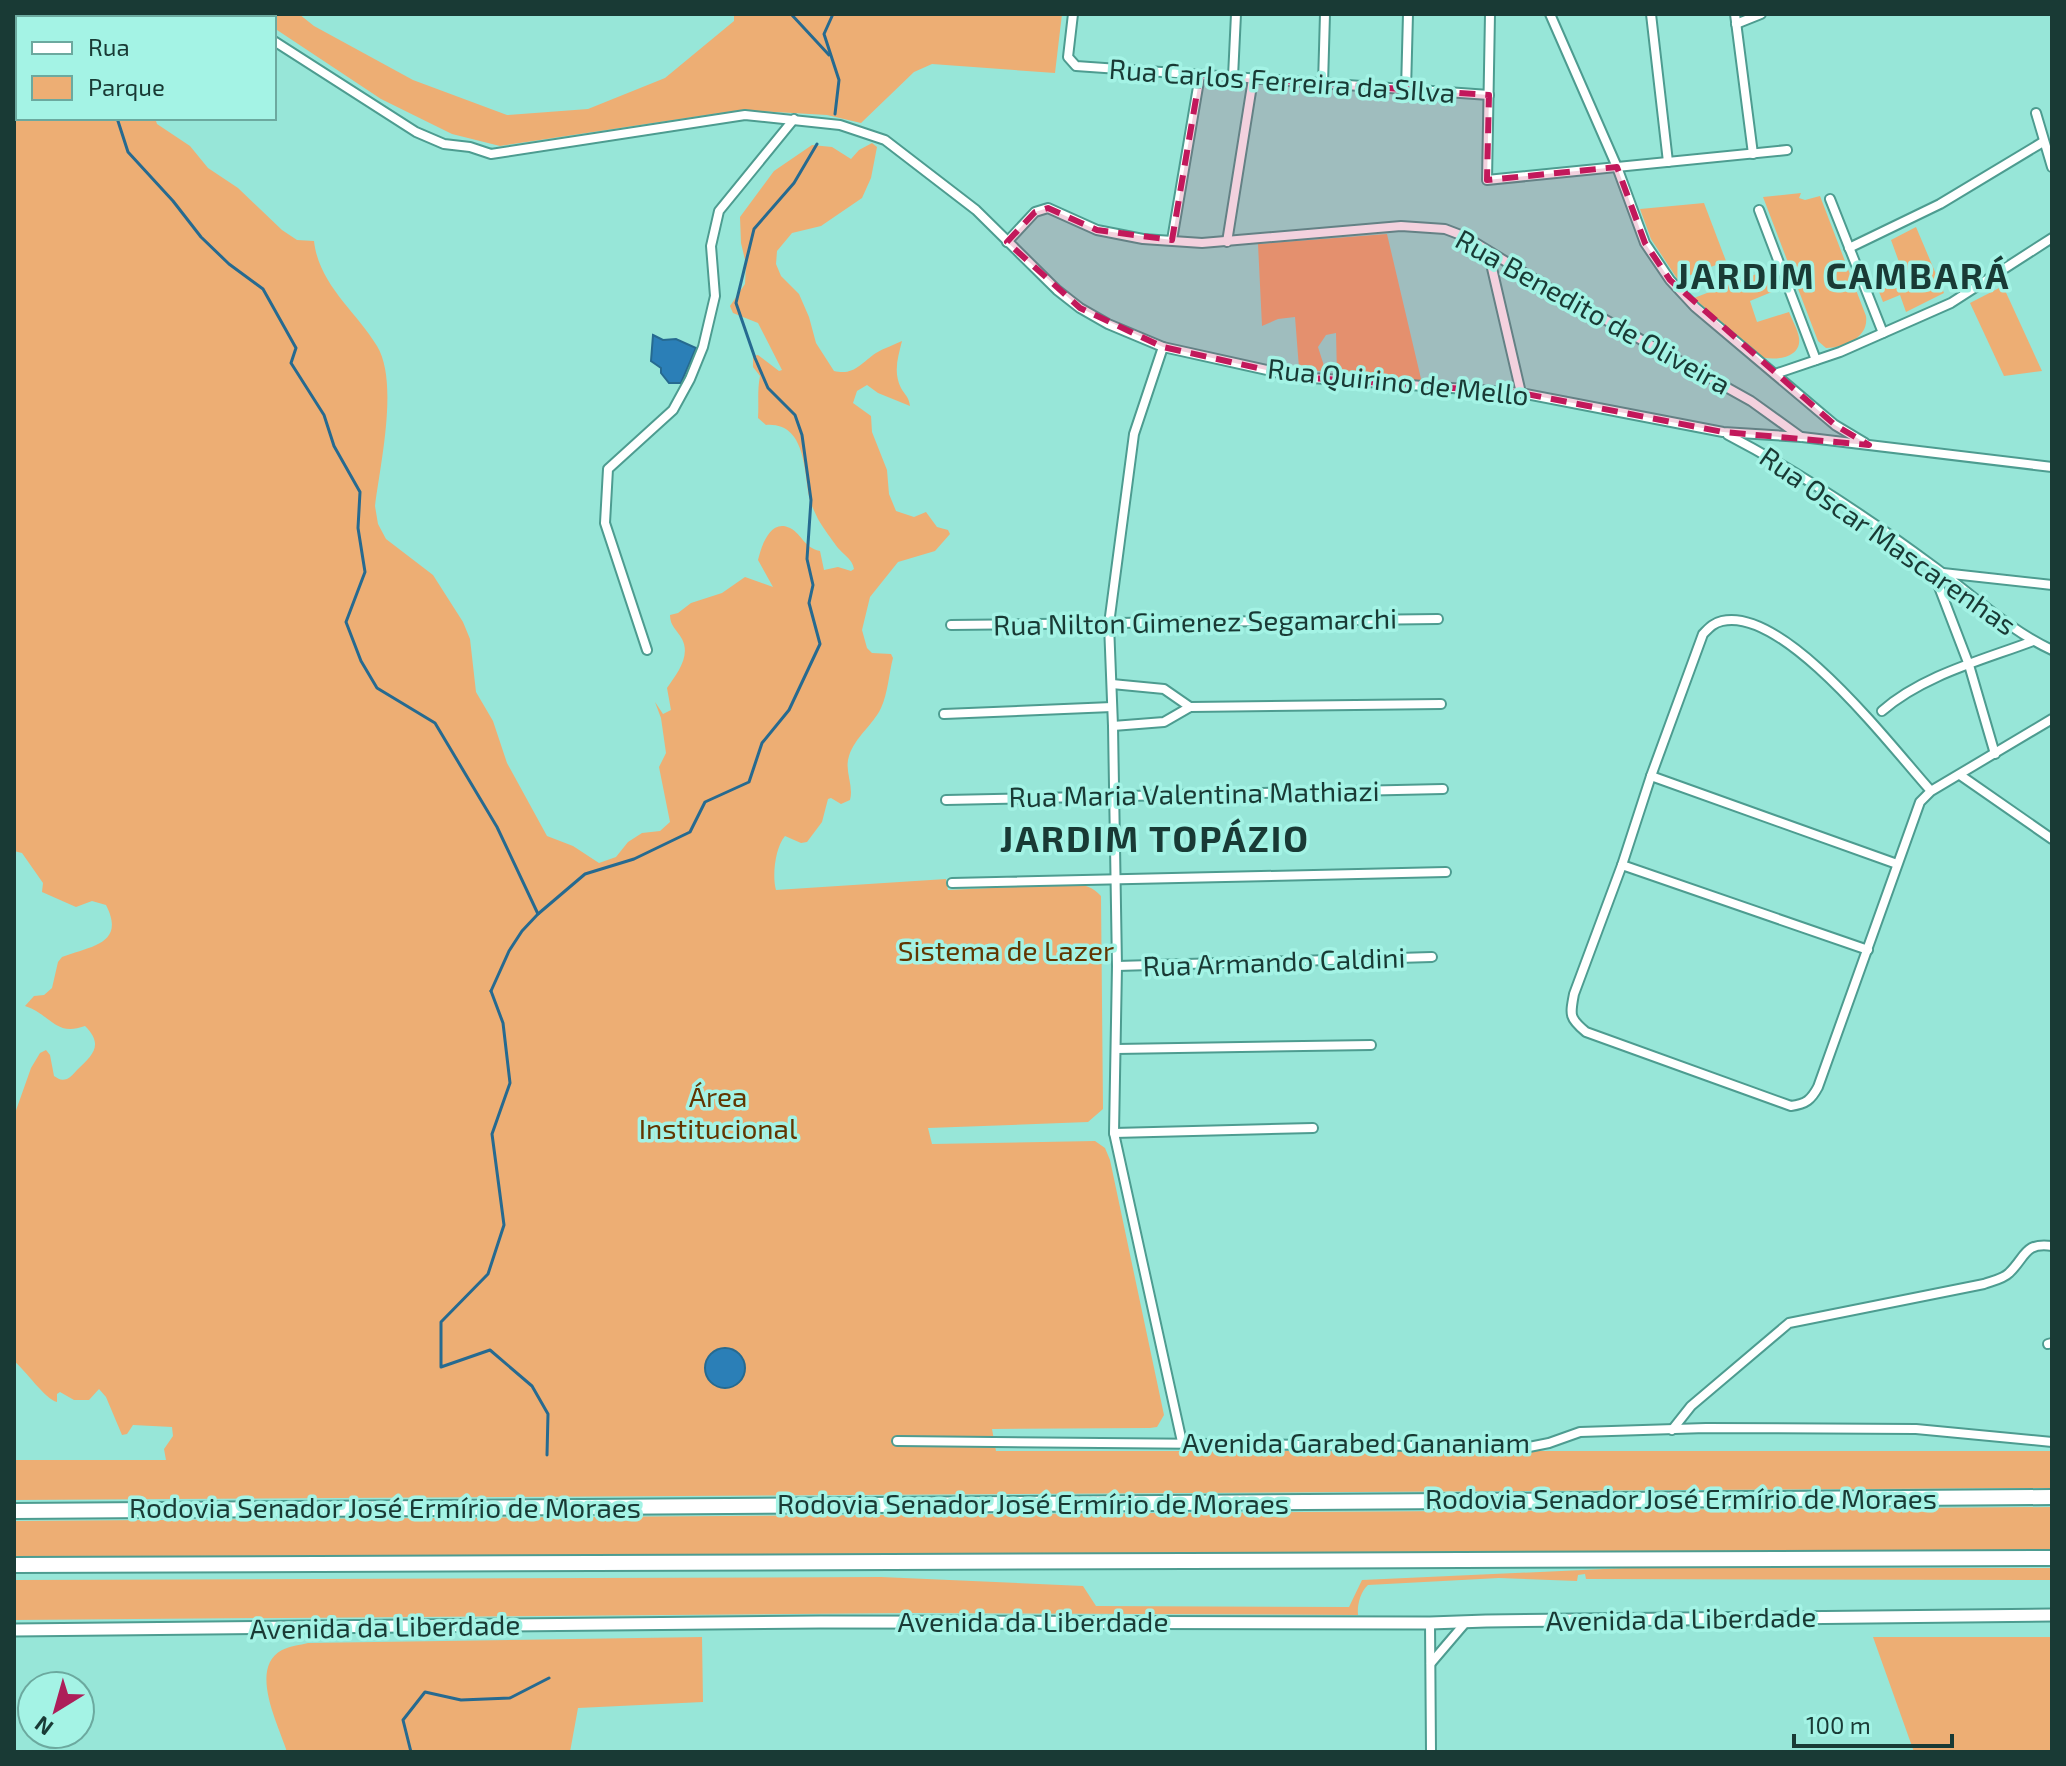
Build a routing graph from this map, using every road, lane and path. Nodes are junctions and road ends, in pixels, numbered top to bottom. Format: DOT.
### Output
graph roads {
  1 [pos="1073,14"];
  2 [pos="1236,14"];
  3 [pos="1325,14"];
  4 [pos="1408,14"];
  5 [pos="1490,14"];
  6 [pos="1550,14"];
  7 [pos="1651,14"];
  8 [pos="1761,14"];
  9 [pos="1736,19"];
  10 [pos="276,42"];
  11 [pos="1200,75"];
  12 [pos="1233,77"];
  13 [pos="1253,79"];
  14 [pos="1323,84"];
  15 [pos="1406,90"];
  16 [pos="1489,95"];
  17 [pos="2036,113"];
  18 [pos="794,119"];
  19 [pos="2043,142"];
  20 [pos="1787,150"];
  21 [pos="1753,154"];
  22 [pos="1668,162"];
  23 [pos="1617,167"];
  24 [pos="2052,167"];
  25 [pos="1830,199"];
  26 [pos="1759,210"];
  27 [pos="2052,238"];
  28 [pos="1172,240"];
  29 [pos="1007,242"];
  30 [pos="1227,242"];
  31 [pos="1849,248"];
  32 [pos="1488,251"];
  33 [pos="1883,333"];
  34 [pos="1163,347"];
  35 [pos="1816,360"];
  36 [pos="1775,374"];
  37 [pos="1521,393"];
  38 [pos="1723,432"];
  39 [pos="1802,437"];
  40 [pos="1869,445"];
  41 [pos="2052,467"];
  42 [pos="1931,564"];
  43 [pos="1942,572"];
  44 [pos="2052,585"];
  45 [pos="1438,619"];
  46 [pos="1109,624"];
  47 [pos="951,625"];
  48 [pos="2033,641"];
  49 [pos="647,650"];
  50 [pos="2052,650"];
  51 [pos="1969,665"];
  52 [pos="1112,684"];
  53 [pos="1441,704"];
  54 [pos="1112,707"];
  55 [pos="1190,707"];
  56 [pos="1882,711"];
  57 [pos="944,714"];
  58 [pos="2052,719"];
  59 [pos="1113,726"];
  60 [pos="1995,754"];
  61 [pos="1960,775"];
  62 [pos="1651,776"];
  63 [pos="1443,789"];
  64 [pos="1931,791"];
  65 [pos="1114,796"];
  66 [pos="946,800"];
  67 [pos="2052,839"];
  68 [pos="1897,864"];
  69 [pos="1622,865"];
  70 [pos="1446,872"];
  71 [pos="1114,879"];
  72 [pos="952,883"];
  73 [pos="1868,950"];
  74 [pos="1432,957"];
  75 [pos="1117,966"];
  76 [pos="1371,1045"];
  77 [pos="1116,1049"];
  78 [pos="1313,1128"];
  79 [pos="1114,1133"];
  80 [pos="2052,1235"];
  81 [pos="2039,1244"];
  82 [pos="2052,1246"];
  83 [pos="1672,1430"];
  84 [pos="897,1441"];
  85 [pos="1182,1442"];
  86 [pos="2052,1442"];
  87 [pos="2052,1496"];
  88 [pos="14,1511"];
  89 [pos="2052,1558"];
  90 [pos="14,1565"];
  91 [pos="2052,1615"];
  92 [pos="1466,1622"];
  93 [pos="1430,1623"];
  94 [pos="14,1630"];
  95 [pos="1430,1663"];
  96 [pos="1431,1752"];
  1 -- 11 [label="street, Rua Carlos Ferreira da SIlva"];
  2 -- 12 [label="street"];
  3 -- 14 [label="street"];
  4 -- 15 [label="street"];
  5 -- 16 [label="street"];
  6 -- 23 [label="street"];
  7 -- 22 [label="street"];
  8 -- 9 [label="street"];
  9 -- 21 [label="street"];
  10 -- 18 [label="street, Rua Quirino de Mello"];
  11 -- 12 [label="street, Rua Carlos Ferreira da SIlva"];
  11 -- 28 [label="street"];
  12 -- 13 [label="street, Rua Carlos Ferreira da SIlva"];
  13 -- 14 [label="street, Rua Carlos Ferreira da SIlva"];
  13 -- 30 [label="street"];
  14 -- 15 [label="street, Rua Carlos Ferreira da SIlva"];
  15 -- 16 [label="street, Rua Carlos Ferreira da SIlva"];
  16 -- 23 [label="street"];
  17 -- 19 [label="street"];
  18 -- 29 [label="street, Rua Quirino de Mello"];
  18 -- 49 [label="street"];
  19 -- 24 [label="street"];
  19 -- 31 [label="street"];
  20 -- 21 [label="street"];
  21 -- 22 [label="street"];
  22 -- 23 [label="street"];
  23 -- 36 [label="street"];
  25 -- 31 [label="street"];
  26 -- 35 [label="street"];
  27 -- 33 [label="street"];
  28 -- 29 [label="street, Rua Benedito de Oliveira"];
  28 -- 30 [label="street, Rua Benedito de Oliveira"];
  29 -- 34 [label="street, Rua Quirino de Mello"];
  30 -- 32 [label="street, Rua Benedito de Oliveira"];
  31 -- 33 [label="street"];
  32 -- 37 [label="street"];
  32 -- 39 [label="street, Rua Benedito de Oliveira"];
  33 -- 35 [label="street"];
  34 -- 37 [label="street, Rua Quirino de Mello"];
  34 -- 46 [label="street"];
  35 -- 36 [label="street"];
  36 -- 40 [label="street"];
  37 -- 38 [label="street, Rua Quirino de Mello"];
  38 -- 39 [label="street, Rua Quirino de Mello"];
  38 -- 42 [label="street, Rua Oscar Mascarenhas"];
  39 -- 40 [label="street, Rua Quirino de Mello"];
  40 -- 41 [label="street, Rua Quirino de Mello"];
  42 -- 43 [label="street, Rua Oscar Mascarenhas"];
  42 -- 51 [label="street"];
  43 -- 44 [label="street"];
  43 -- 48 [label="street, Rua Oscar Mascarenhas"];
  45 -- 46 [label="street, Rua Nilton Gimenez Segamarchi"];
  46 -- 47 [label="street, Rua Nilton Gimenez Segamarchi"];
  46 -- 52 [label="street"];
  48 -- 50 [label="street, Rua Oscar Mascarenhas"];
  48 -- 51 [label="street"];
  51 -- 56 [label="street"];
  51 -- 60 [label="street"];
  52 -- 54 [label="street"];
  52 -- 55 [label="street"];
  53 -- 55 [label="street"];
  54 -- 57 [label="street"];
  54 -- 59 [label="street"];
  55 -- 59 [label="street"];
  58 -- 60 [label="street"];
  59 -- 65 [label="street"];
  60 -- 61 [label="street"];
  61 -- 64 [label="street"];
  61 -- 67 [label="street"];
  62 -- 64 [label="street"];
  62 -- 68 [label="street"];
  62 -- 69 [label="street"];
  63 -- 65 [label="street, Rua Maria Valentina Mathiazi"];
  64 -- 68 [label="street"];
  65 -- 66 [label="street, Rua Maria Valentina Mathiazi"];
  65 -- 71 [label="street"];
  68 -- 73 [label="street"];
  69 -- 73 [label="street"];
  69 -- 73 [label="street"];
  70 -- 71 [label="street"];
  71 -- 72 [label="street"];
  71 -- 75 [label="street"];
  74 -- 75 [label="street, Rua Armando Caldini"];
  75 -- 77 [label="street"];
  76 -- 77 [label="street"];
  77 -- 79 [label="street"];
  78 -- 79 [label="street"];
  79 -- 85 [label="street"];
  80 -- 81 [label="street"];
  81 -- 82 [label="street"];
  81 -- 83 [label="street"];
  83 -- 85 [label="street, Avenida Garabed Gananiam"];
  83 -- 86 [label="street, Avenida Garabed Gananiam"];
  84 -- 85 [label="street, Avenida Garabed Gananiam"];
  87 -- 88 [label="highway, Rodovia Senador José Ermírio de Moraes"];
  89 -- 90 [label="highway, Rodovia Senador José Ermírio de Moraes"];
  91 -- 92 [label="street, Avenida da Liberdade"];
  92 -- 93 [label="street, Avenida da Liberdade"];
  92 -- 95 [label="street"];
  93 -- 94 [label="street, Avenida da Liberdade"];
  93 -- 95 [label="street"];
  95 -- 96 [label="street"];
}
